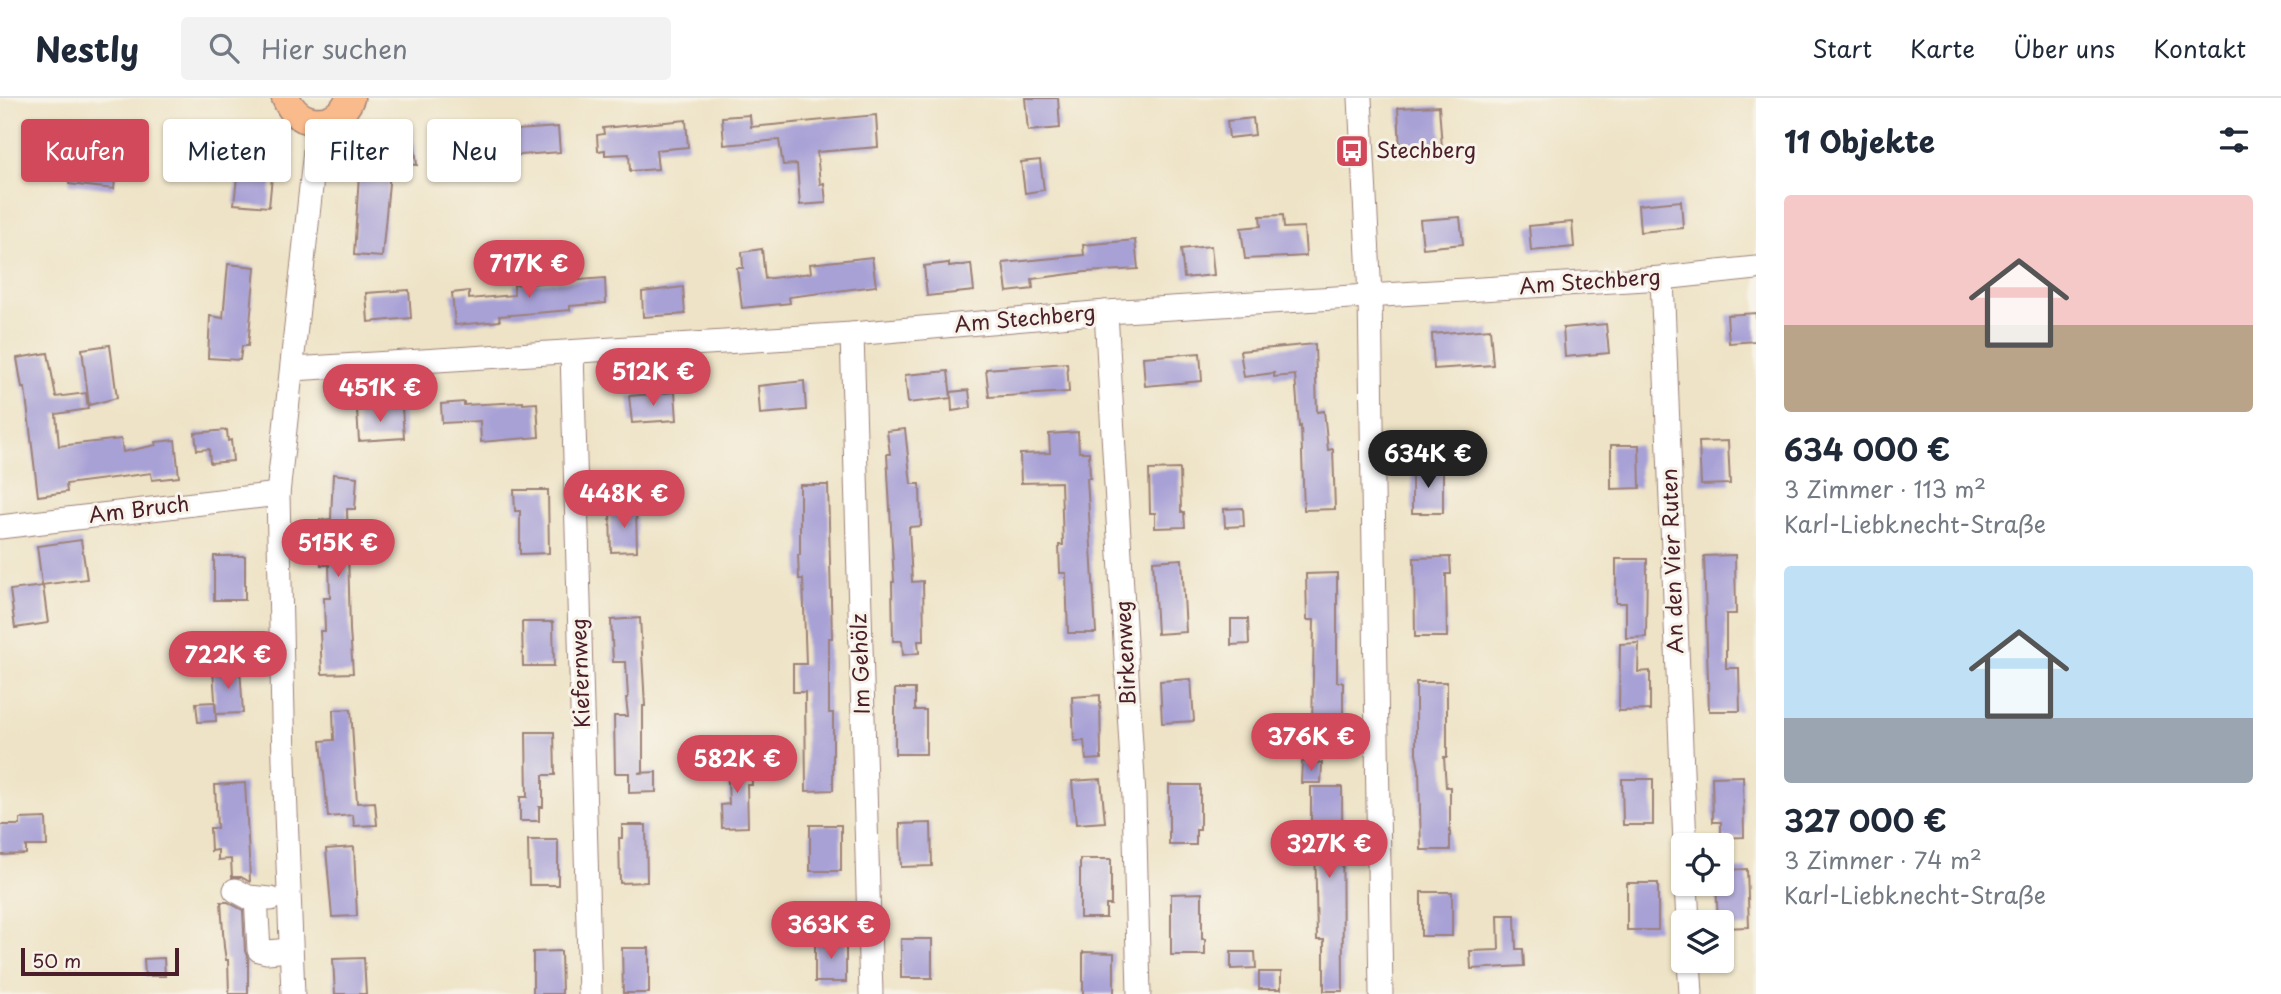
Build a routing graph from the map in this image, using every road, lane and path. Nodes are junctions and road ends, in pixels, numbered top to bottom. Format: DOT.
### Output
graph roads {
  1 [pos="286,98"];
  2 [pos="350,98"];
  3 [pos="1360,98"];
  4 [pos="305,119"];
  5 [pos="329,119"];
  6 [pos="312,182"];
  7 [pos="1756,268"];
  8 [pos="1662,278"];
  9 [pos="1370,296"];
  10 [pos="1106,312"];
  11 [pos="852,334"];
  12 [pos="572,352"];
  13 [pos="293,369"];
  14 [pos="278,494"];
  15 [pos="0,527"];
  16 [pos="1685,833"];
  17 [pos="288,898"];
  18 [pos="290,950"];
  19 [pos="1690,973"];
  20 [pos="293,994"];
  21 [pos="590,994"];
  22 [pos="871,994"];
  23 [pos="1139,994"];
  24 [pos="1381,994"];
  25 [pos="1691,994"];
  1 -- 4 [label="main road"];
  2 -- 5 [label="main road"];
  3 -- 9 [label="street"];
  6 -- 13 [label="street"];
  7 -- 8 [label="street, Am Stechberg"];
  8 -- 9 [label="street, Am Stechberg"];
  8 -- 16 [label="street, An den Vier Ruten"];
  9 -- 10 [label="street, Am Stechberg"];
  9 -- 24 [label="street"];
  10 -- 11 [label="street, Am Stechberg"];
  10 -- 23 [label="street, Birkenweg"];
  11 -- 12 [label="street, Am Stechberg"];
  11 -- 22 [label="street, Im Gehölz"];
  12 -- 13 [label="street, Am Stechberg"];
  12 -- 21 [label="street, Kiefernweg"];
  13 -- 14 [label="street"];
  14 -- 15 [label="street, Am Bruch"];
  14 -- 17 [label="street"];
  17 -- 18 [label="street"];
  17 -- 18 [label="street"];
  18 -- 20 [label="street"];
  19 -- 25 [label="street"];
}
